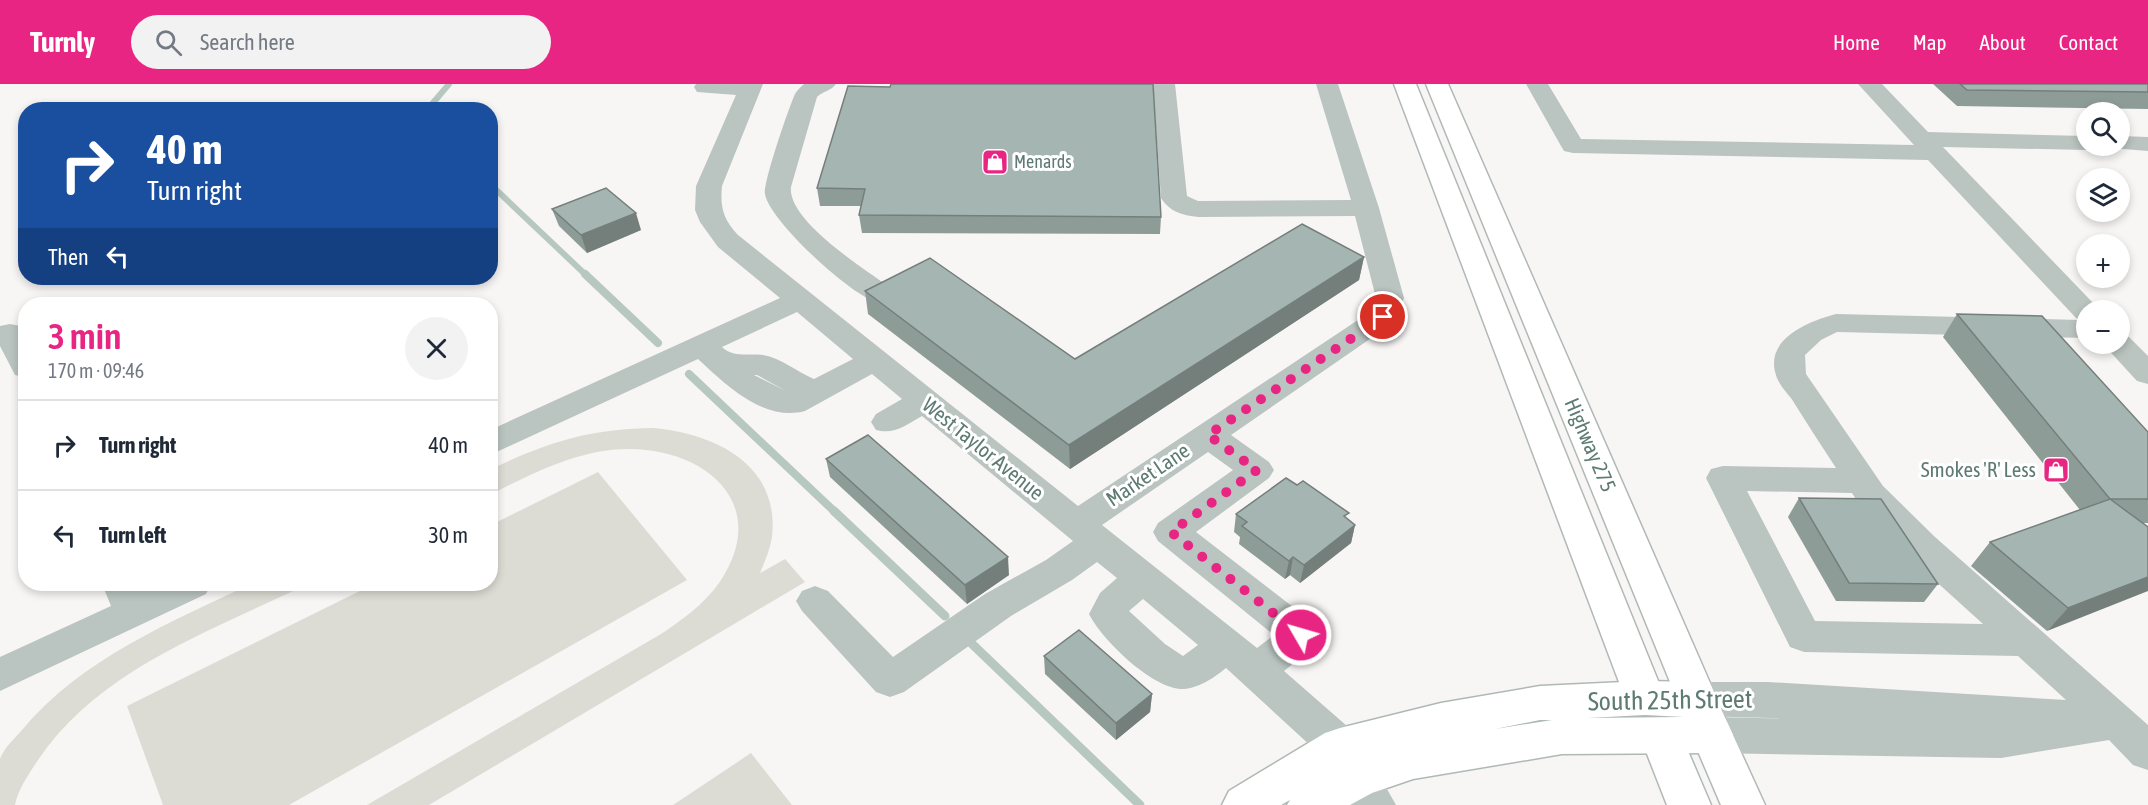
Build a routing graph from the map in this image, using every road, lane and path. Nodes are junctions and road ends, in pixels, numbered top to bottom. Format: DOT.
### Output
graph roads {
  1 [pos="825,84"];
  2 [pos="1164,84"];
  3 [pos="1327,84"];
  4 [pos="1405,84"];
  5 [pos="1437,84"];
  6 [pos="1537,84"];
  7 [pos="1869,84"];
  8 [pos="752,86"];
  9 [pos="705,87"];
  10 [pos="2076,143"];
  11 [pos="2130,143"];
  12 [pos="2148,144"];
  13 [pos="1928,146"];
  14 [pos="1366,208"];
  15 [pos="878,292"];
  16 [pos="801,298"];
  17 [pos="2076,301"];
  18 [pos="2076,329"];
  19 [pos="0,337"];
  20 [pos="18,350"];
  21 [pos="711,354"];
  22 [pos="2128,354"];
  23 [pos="875,360"];
  24 [pos="2148,374"];
  25 [pos="924,401"];
  26 [pos="887,422"];
  27 [pos="1208,435"];
  28 [pos="498,441"];
  29 [pos="1861,481"];
  30 [pos="1087,534"];
  31 [pos="1144,579"];
  32 [pos="160,591"];
  33 [pos="126,598"];
  34 [pos="815,601"];
  35 [pos="2027,641"];
  36 [pos="1226,645"];
  37 [pos="1257,670"];
  38 [pos="0,675"];
  39 [pos="1645,698"];
  40 [pos="1704,717"];
  41 [pos="2133,717"];
  42 [pos="1661,736"];
  43 [pos="2148,752"];
  44 [pos="1358,776"];
  45 [pos="1244,805"];
  46 [pos="1309,805"];
  47 [pos="1689,805"];
  48 [pos="1743,805"];
  1 -- 15 [label="street"];
  2 -- 14 [label="street"];
  3 -- 14 [label="street"];
  4 -- 39 [label="main road, Highway 275"];
  5 -- 40 [label="main road, Highway 275"];
  6 -- 13 [label="street"];
  7 -- 13 [label="street"];
  8 -- 9 [label="street"];
  8 -- 16 [label="street, West Taylor Avenue"];
  10 -- 13 [label="street"];
  11 -- 12 [label="street"];
  13 -- 17 [label="street"];
  14 -- 27 [label="street, Market Lane"];
  16 -- 21 [label="street"];
  16 -- 23 [label="street, West Taylor Avenue"];
  18 -- 29 [label="street"];
  19 -- 20 [label="street"];
  21 -- 23 [label="street"];
  21 -- 28 [label="street"];
  22 -- 24 [label="street"];
  23 -- 25 [label="street, West Taylor Avenue"];
  25 -- 26 [label="street"];
  25 -- 30 [label="street, West Taylor Avenue"];
  27 -- 30 [label="street, Market Lane"];
  27 -- 37 [label="street"];
  29 -- 35 [label="street"];
  29 -- 35 [label="street"];
  30 -- 31 [label="street, West Taylor Avenue"];
  30 -- 34 [label="street, Market Lane"];
  31 -- 36 [label="street, West Taylor Avenue"];
  31 -- 36 [label="street"];
  32 -- 33 [label="street"];
  33 -- 38 [label="street"];
  35 -- 41 [label="street"];
  36 -- 37 [label="street, West Taylor Avenue"];
  37 -- 44 [label="street, West Taylor Avenue"];
  39 -- 40 [label="main road, South 25th Street"];
  39 -- 42 [label="main road, Highway 275"];
  39 -- 44 [label="main road, South 25th Street"];
  40 -- 41 [label="street, South 25th Street"];
  40 -- 42 [label="main road, South 25th Street"];
  40 -- 48 [label="main road, Highway 275"];
  41 -- 43 [label="street"];
  42 -- 44 [label="main road, South 25th Street"];
  42 -- 47 [label="main road, Highway 275"];
  44 -- 45 [label="main road, South 25th Street"];
  44 -- 46 [label="main road, South 25th Street"];
}
